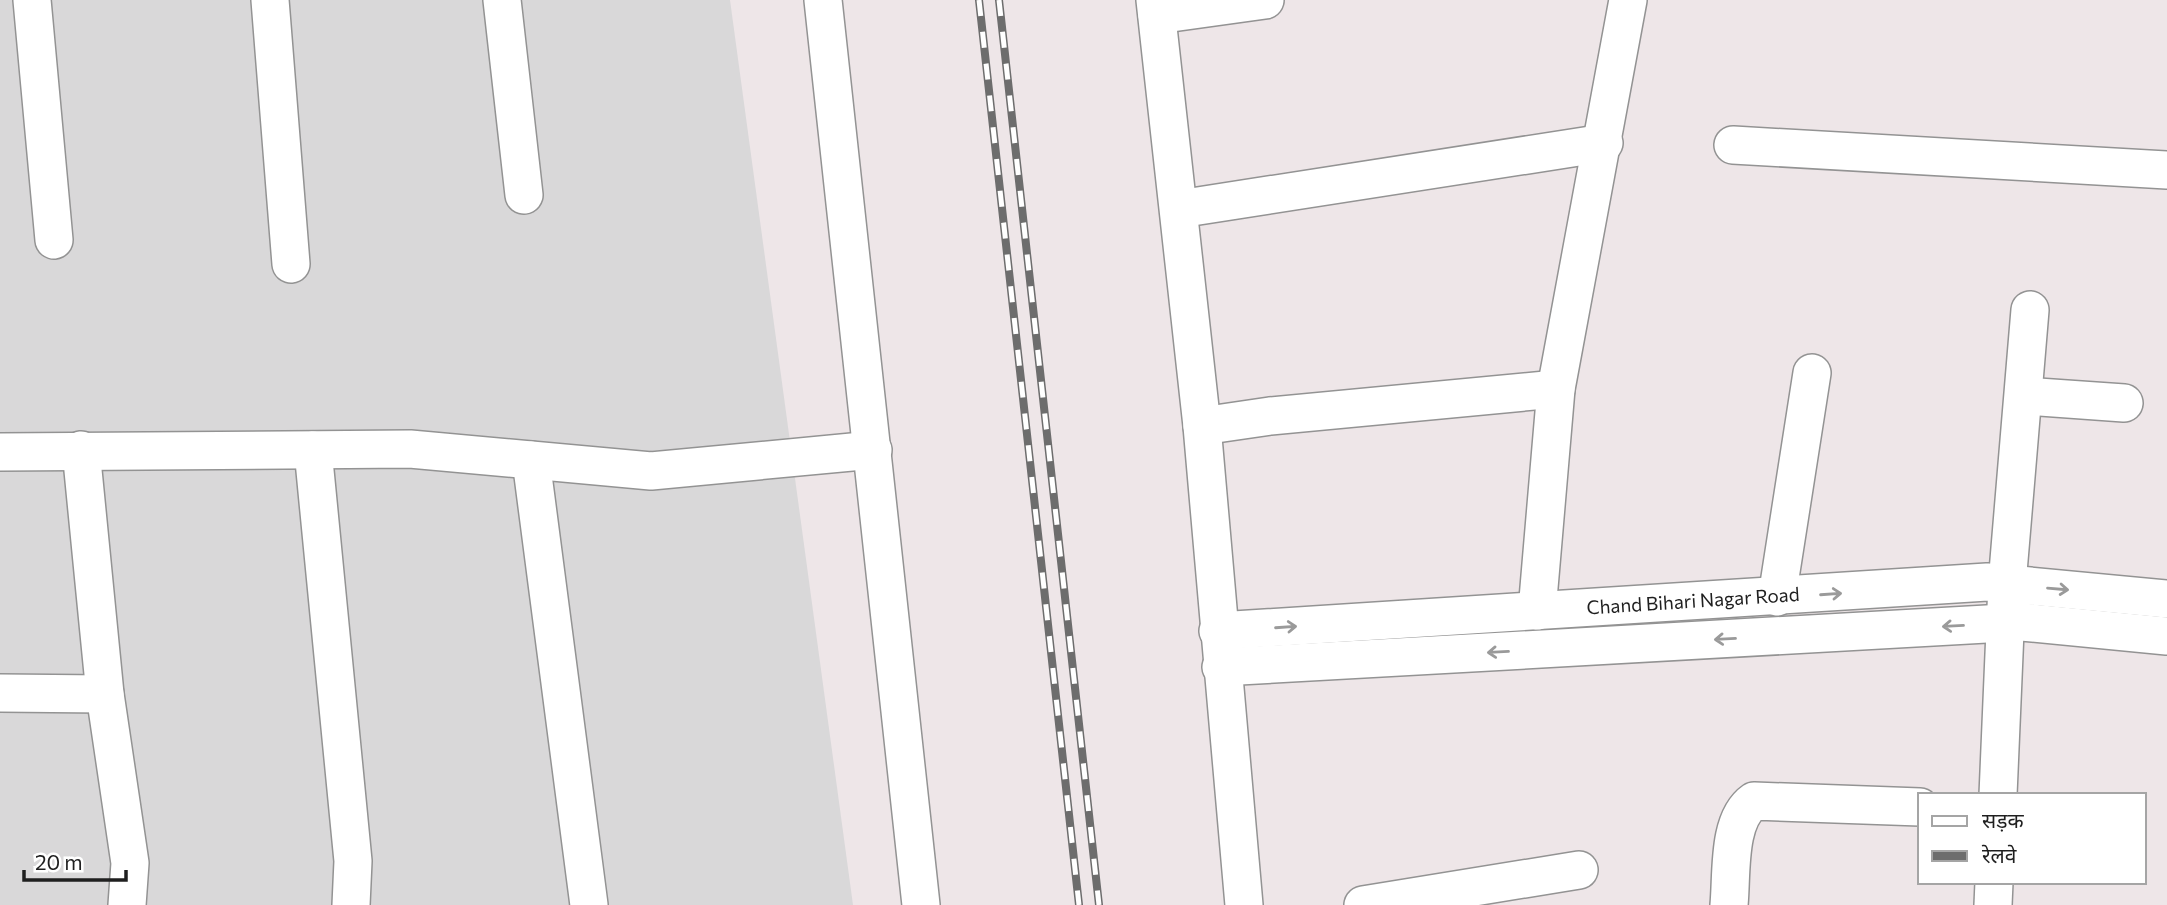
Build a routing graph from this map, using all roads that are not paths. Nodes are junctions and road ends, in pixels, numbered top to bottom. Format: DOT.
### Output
graph roads {
  1 [pos="32,0"];
  2 [pos="270,0"];
  3 [pos="502,0"];
  4 [pos="823,0"];
  5 [pos="1265,0"];
  6 [pos="1628,0"];
  7 [pos="1156,8"];
  8 [pos="1604,143"];
  9 [pos="1733,145"];
  10 [pos="2167,170"];
  11 [pos="524,195"];
  12 [pos="1179,209"];
  13 [pos="54,240"];
  14 [pos="290,264"];
  15 [pos="2029,310"];
  16 [pos="1812,373"];
  17 [pos="1556,389"];
  18 [pos="2024,396"];
  19 [pos="2124,402"];
  20 [pos="1202,426"];
  21 [pos="81,450"];
  22 [pos="313,450"];
  23 [pos="873,450"];
  24 [pos="0,452"];
  25 [pos="531,460"];
  26 [pos="2007,584"];
  27 [pos="1777,597"];
  28 [pos="2167,598"];
  29 [pos="1537,611"];
  30 [pos="2006,622"];
  31 [pos="1218,631"];
  32 [pos="2167,636"];
  33 [pos="1221,667"];
  34 [pos="0,693"];
  35 [pos="104,694"];
  36 [pos="1998,793"];
  37 [pos="1918,807"];
  38 [pos="1579,870"];
  39 [pos="1994,884"];
  40 [pos="127,905"];
  41 [pos="351,905"];
  42 [pos="589,905"];
  43 [pos="921,905"];
  44 [pos="1244,905"];
  45 [pos="1363,905"];
  46 [pos="1729,905"];
  47 [pos="1993,905"];
  1 -- 13 [label="street"];
  2 -- 14 [label="street"];
  3 -- 11 [label="street"];
  4 -- 23 [label="street"];
  5 -- 7 [label="street"];
  6 -- 8 [label="street"];
  7 -- 12 [label="street"];
  8 -- 12 [label="street"];
  8 -- 17 [label="street"];
  9 -- 10 [label="street"];
  12 -- 20 [label="street"];
  15 -- 18 [label="street"];
  16 -- 27 [label="street"];
  17 -- 20 [label="street"];
  17 -- 29 [label="street"];
  18 -- 19 [label="street"];
  18 -- 26 [label="street"];
  20 -- 31 [label="street"];
  21 -- 22 [label="street"];
  21 -- 24 [label="street"];
  21 -- 35 [label="street"];
  22 -- 25 [label="street"];
  22 -- 41 [label="street"];
  23 -- 25 [label="street"];
  23 -- 43 [label="street"];
  25 -- 42 [label="street"];
  27 -- 26 [label="street, Chand Bihari Nagar Road, one-way"];
  26 -- 28 [label="street, Chand Bihari Nagar Road, one-way"];
  26 -- 30 [label="street"];
  27 -- 29 [label="street, Chand Bihari Nagar Road"];
  31 -- 29 [label="street, Chand Bihari Nagar Road, one-way"];
  30 -- 32 [label="street, Chand Bihari Nagar Road"];
  30 -- 33 [label="street, Chand Bihari Nagar Road, one-way"];
  30 -- 36 [label="street"];
  31 -- 33 [label="street"];
  33 -- 44 [label="street"];
  34 -- 35 [label="street"];
  35 -- 40 [label="street"];
  37 -- 46 [label="street"];
  38 -- 45 [label="street"];
  39 -- 47 [label="street"];
}
